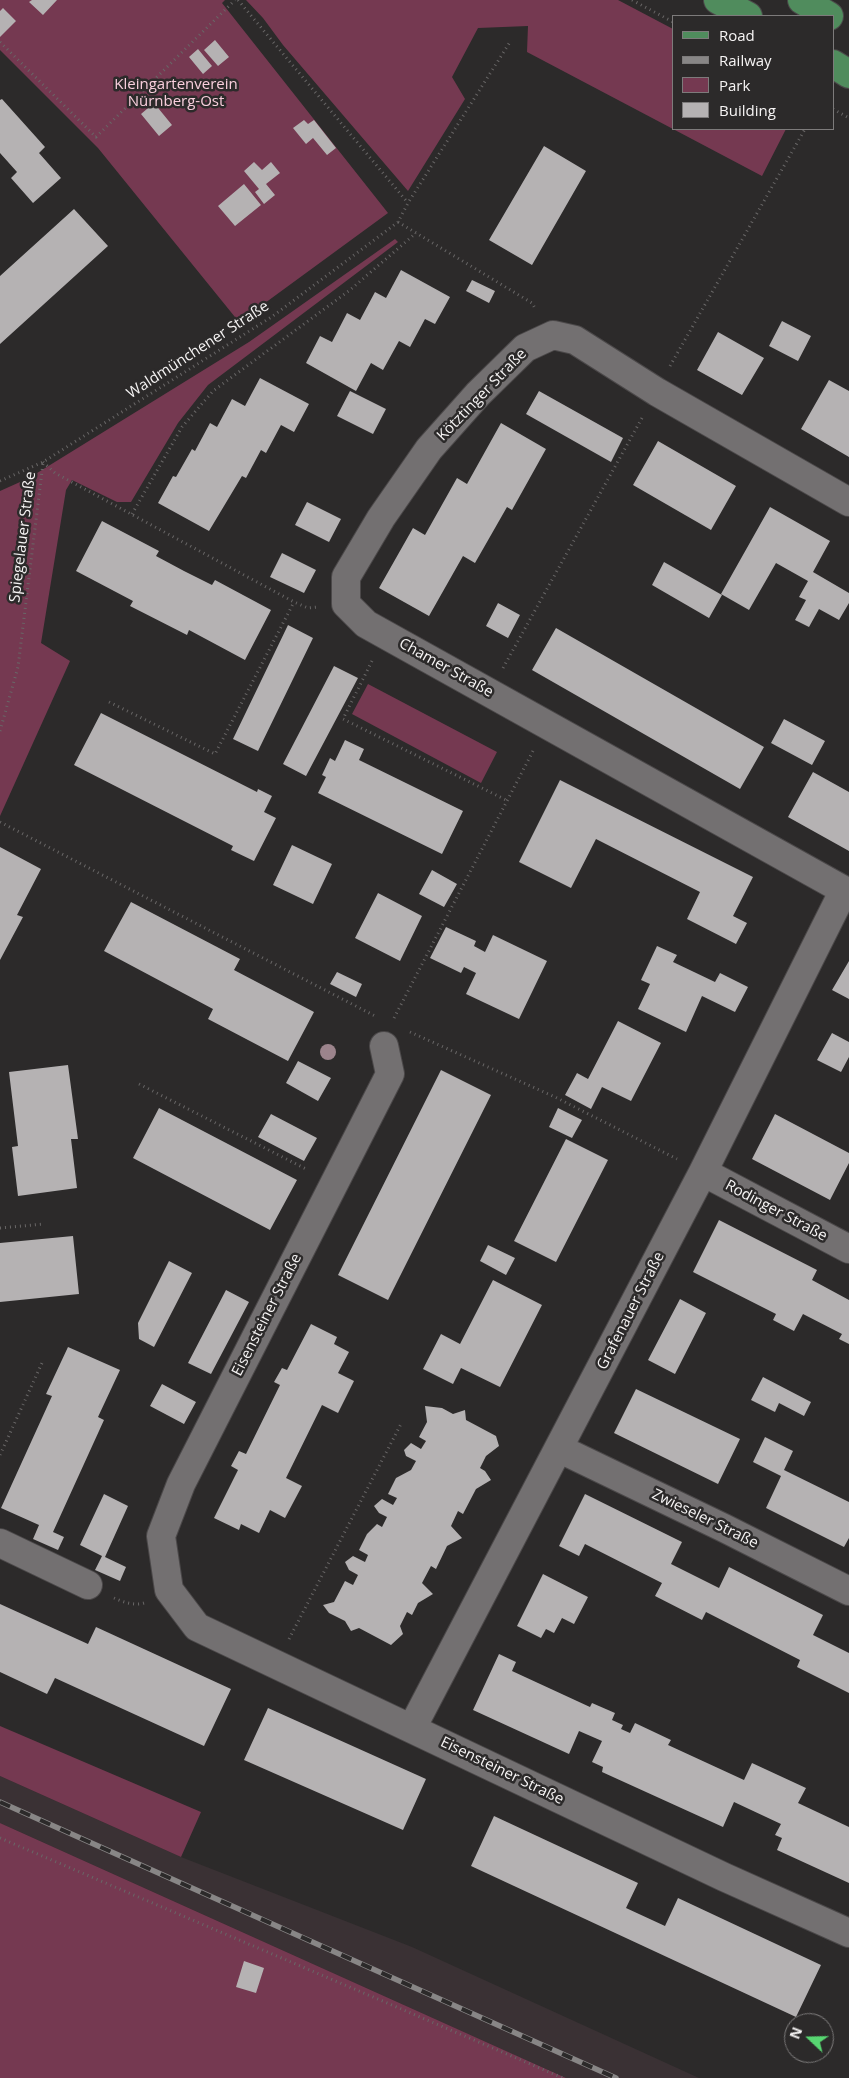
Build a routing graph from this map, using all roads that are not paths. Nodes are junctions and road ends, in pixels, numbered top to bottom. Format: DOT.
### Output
graph roads {
  1 [pos="718,0"];
  2 [pos="802,0"];
  3 [pos="746,15"];
  4 [pos="827,15"];
  5 [pos="834,19"];
  6 [pos="849,28"];
  7 [pos="834,65"];
  8 [pos="849,74"];
  9 [pos="849,502"];
  10 [pos="346,604"];
  11 [pos="847,892"];
  12 [pos="388,1035"];
  13 [pos="703,1172"];
  14 [pos="849,1249"];
  15 [pos="560,1449"];
  16 [pos="0,1543"];
  17 [pos="88,1585"];
  18 [pos="849,1591"];
  19 [pos="412,1728"];
  20 [pos="849,1933"];
  1 -- 3 [label="main road"];
  2 -- 4 [label="main road"];
  5 -- 6 [label="main road"];
  7 -- 8 [label="main road"];
  9 -- 10 [label="street, Kötztinger Straße"];
  10 -- 11 [label="street, Chamer Straße"];
  11 -- 13 [label="street, Grafenauer Straße"];
  12 -- 19 [label="street, Eisensteiner Straße"];
  13 -- 14 [label="street, Rodinger Straße"];
  13 -- 15 [label="street, Grafenauer Straße"];
  15 -- 18 [label="street, Zwieseler Straße"];
  15 -- 19 [label="street, Grafenauer Straße"];
  16 -- 17 [label="street"];
  19 -- 20 [label="street, Eisensteiner Straße"];
}
